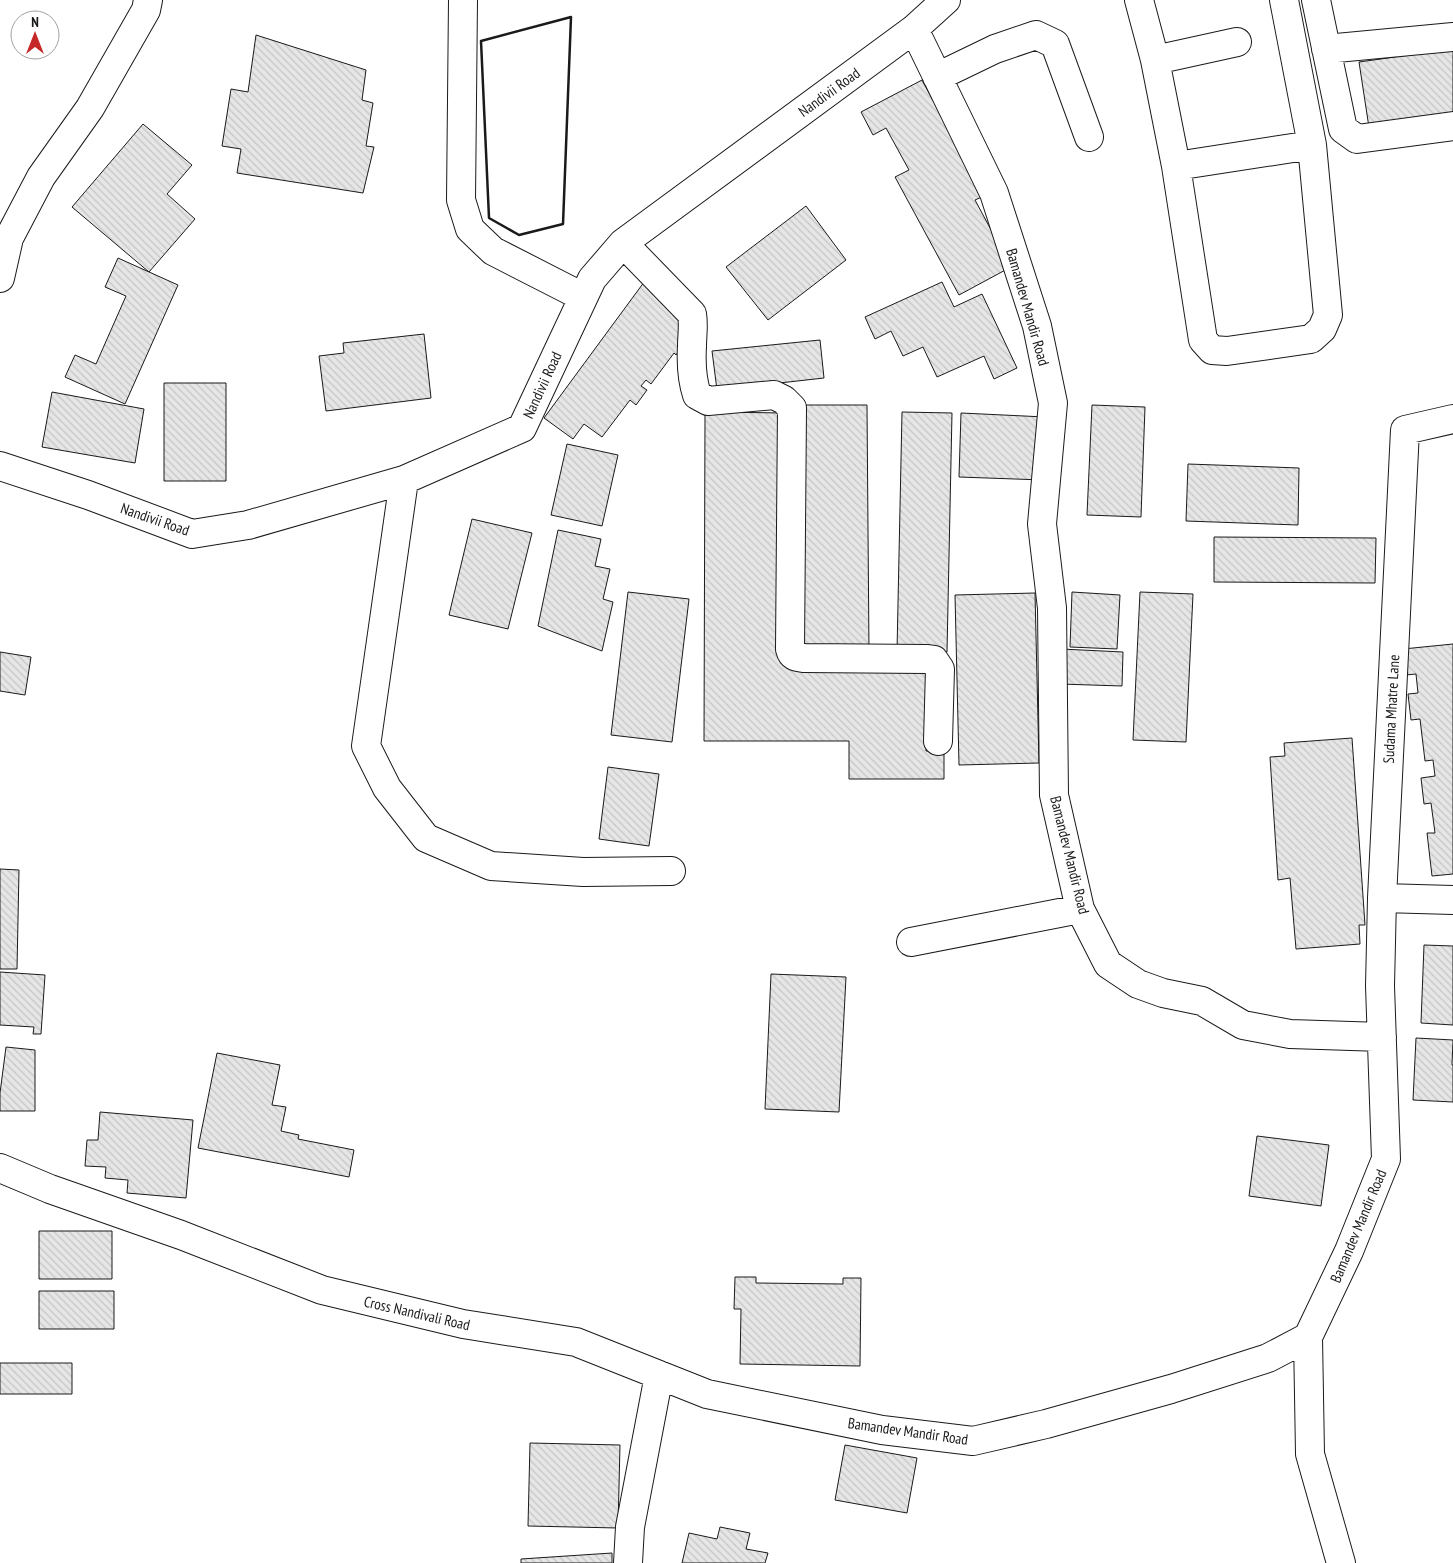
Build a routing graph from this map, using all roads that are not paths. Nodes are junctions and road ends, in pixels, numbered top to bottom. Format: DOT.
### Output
graph roads {
  1 [pos="148,0"];
  2 [pos="463,0"];
  3 [pos="946,0"];
  4 [pos="1139,0"];
  5 [pos="1284,0"];
  6 [pos="1316,0"];
  7 [pos="914,29"];
  8 [pos="1453,37"];
  9 [pos="1237,42"];
  10 [pos="1326,49"];
  11 [pos="1155,60"];
  12 [pos="937,77"];
  13 [pos="1453,126"];
  14 [pos="1088,137"];
  15 [pos="1312,145"];
  16 [pos="1176,166"];
  17 [pos="623,242"];
  18 [pos="0,278"];
  19 [pos="584,297"];
  20 [pos="1453,419"];
  21 [pos="0,466"];
  22 [pos="404,480"];
  23 [pos="938,741"];
  24 [pos="671,871"];
  25 [pos="1382,898"];
  26 [pos="1453,900"];
  27 [pos="1080,909"];
  28 [pos="911,942"];
  29 [pos="1382,1037"];
  30 [pos="0,1168"];
  31 [pos="1308,1337"];
  32 [pos="659,1375"];
  33 [pos="628,1563"];
  34 [pos="1341,1563"];
  1 -- 18 [label="street"];
  2 -- 19 [label="street"];
  3 -- 7 [label="street, Nandivii Road"];
  4 -- 11 [label="street"];
  5 -- 15 [label="street"];
  6 -- 10 [label="street"];
  7 -- 12 [label="street, Bamandev Mandir Road"];
  7 -- 17 [label="street, Nandivii Road"];
  8 -- 10 [label="street"];
  9 -- 11 [label="street"];
  10 -- 13 [label="street"];
  11 -- 16 [label="street"];
  12 -- 14 [label="street"];
  12 -- 27 [label="street, Bamandev Mandir Road"];
  15 -- 16 [label="street"];
  15 -- 16 [label="street"];
  17 -- 19 [label="street, Nandivii Road"];
  17 -- 23 [label="street"];
  19 -- 22 [label="street, Nandivii Road"];
  20 -- 25 [label="street, Sudama Mhatre Lane"];
  21 -- 22 [label="street, Nandivii Road"];
  22 -- 24 [label="street"];
  25 -- 26 [label="street"];
  25 -- 29 [label="street, Sudama Mhatre Lane"];
  27 -- 28 [label="street"];
  27 -- 29 [label="street, Bamandev Mandir Road"];
  29 -- 31 [label="street, Bamandev Mandir Road"];
  30 -- 32 [label="street, Cross Nandivali Road"];
  31 -- 32 [label="street, Bamandev Mandir Road"];
  31 -- 34 [label="street"];
  32 -- 33 [label="street"];
}
